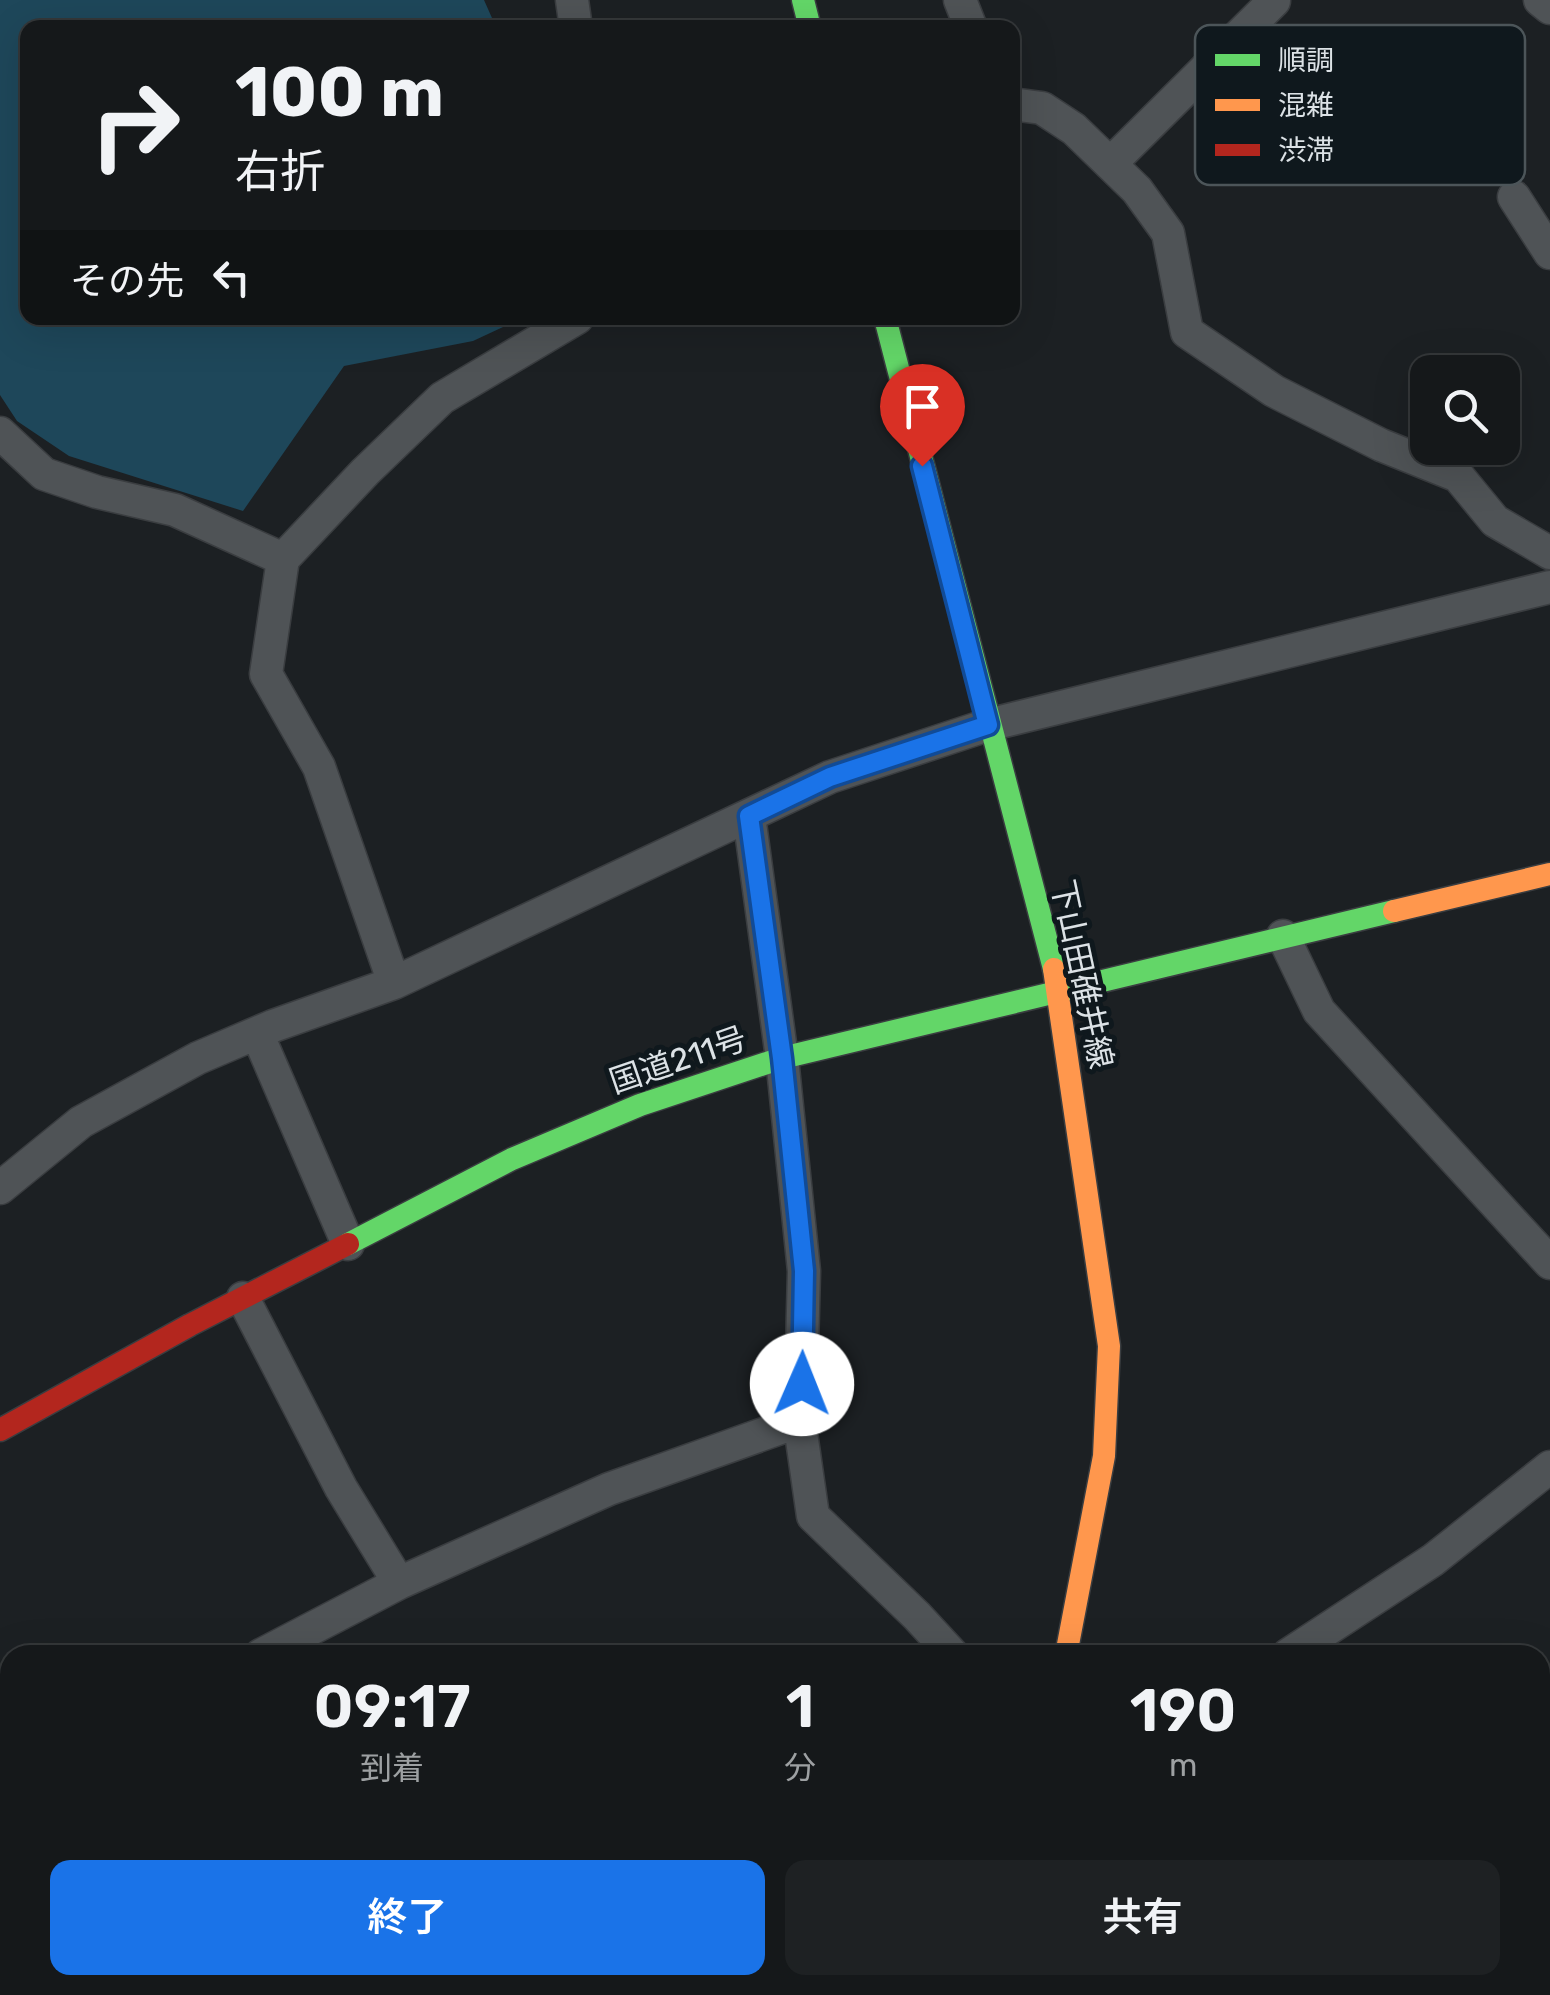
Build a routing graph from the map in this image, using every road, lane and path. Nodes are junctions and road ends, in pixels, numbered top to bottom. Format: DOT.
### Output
graph roads {
  1 [pos="1540,0"];
  2 [pos="1274,1"];
  3 [pos="1550,8"];
  4 [pos="1250,25"];
  5 [pos="1195,80"];
  6 [pos="1020,105"];
  7 [pos="1110,164"];
  8 [pos="1514,197"];
  9 [pos="1550,253"];
  10 [pos="564,325"];
  11 [pos="886,325"];
  12 [pos="0,433"];
  13 [pos="1550,553"];
  14 [pos="284,559"];
  15 [pos="1550,588"];
  16 [pos="988,725"];
  17 [pos="749,816"];
  18 [pos="1550,874"];
  19 [pos="1283,936"];
  20 [pos="394,983"];
  21 [pos="1059,990"];
  22 [pos="257,1034"];
  23 [pos="782,1058"];
  24 [pos="0,1188"];
  25 [pos="348,1244"];
  26 [pos="1550,1262"];
  27 [pos="243,1298"];
  28 [pos="800,1421"];
  29 [pos="0,1430"];
  30 [pos="1550,1467"];
  31 [pos="399,1583"];
  32 [pos="280,1645"];
  33 [pos="938,1645"];
  34 [pos="1068,1645"];
  35 [pos="1303,1645"];
  1 -- 3 [label="street"];
  2 -- 4 [label="street"];
  5 -- 7 [label="street"];
  6 -- 7 [label="street"];
  7 -- 13 [label="street"];
  8 -- 9 [label="street"];
  10 -- 14 [label="street"];
  11 -- 16 [label="main road, 下山田碓井線"];
  12 -- 14 [label="street"];
  14 -- 20 [label="street"];
  15 -- 16 [label="street"];
  16 -- 17 [label="street"];
  16 -- 21 [label="main road, 下山田碓井線"];
  17 -- 20 [label="street"];
  17 -- 23 [label="street"];
  18 -- 19 [label="main road, 国道211号"];
  19 -- 21 [label="main road, 国道211号"];
  19 -- 26 [label="street"];
  20 -- 22 [label="street"];
  21 -- 23 [label="main road, 国道211号"];
  21 -- 34 [label="main road, 下山田碓井線"];
  22 -- 24 [label="street"];
  22 -- 25 [label="street"];
  23 -- 25 [label="main road, 国道211号"];
  23 -- 28 [label="street"];
  25 -- 27 [label="main road, 国道211号"];
  27 -- 29 [label="main road, 国道211号"];
  27 -- 31 [label="street"];
  28 -- 31 [label="street"];
  28 -- 33 [label="street"];
  30 -- 35 [label="street"];
  31 -- 32 [label="street"];
}
